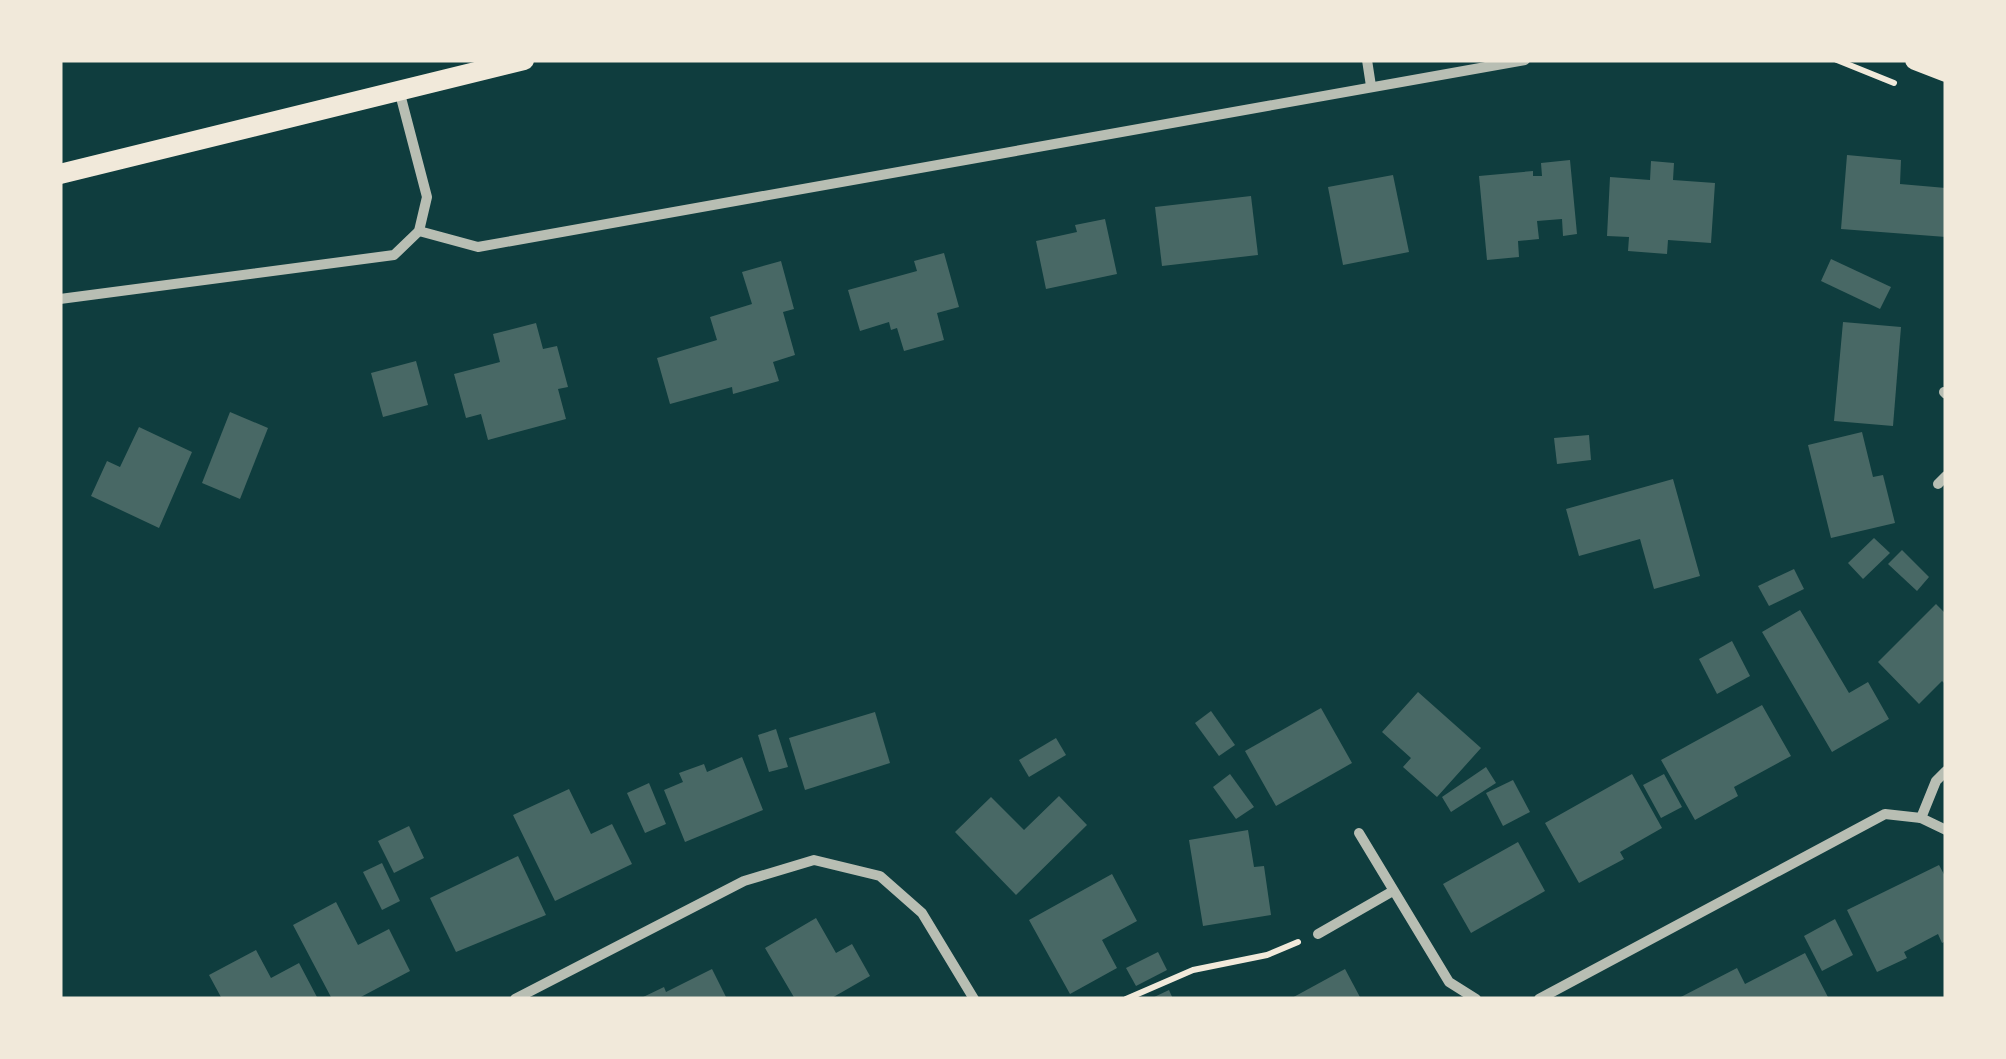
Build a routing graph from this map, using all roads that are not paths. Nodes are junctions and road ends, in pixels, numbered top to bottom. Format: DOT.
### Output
graph roads {
  1 [pos="524,60"];
  2 [pos="1367,60"];
  3 [pos="1524,60"];
  4 [pos="1915,60"];
  5 [pos="1946,72"];
  6 [pos="1371,86"];
  7 [pos="399,90"];
  8 [pos="60,174"];
  9 [pos="419,231"];
  10 [pos="60,299"];
  11 [pos="1946,771"];
  12 [pos="1921,818"];
  13 [pos="1946,830"];
  14 [pos="1359,834"];
  15 [pos="1393,891"];
  16 [pos="1318,934"];
  17 [pos="515,999"];
  18 [pos="974,999"];
  19 [pos="1476,999"];
  20 [pos="1539,999"];
  1 -- 7 [label="main road"];
  2 -- 6 [label="street"];
  3 -- 6 [label="street"];
  4 -- 5 [label="main road"];
  6 -- 9 [label="street"];
  7 -- 8 [label="main road"];
  7 -- 9 [label="street"];
  9 -- 10 [label="street"];
  11 -- 12 [label="street"];
  12 -- 13 [label="street"];
  12 -- 20 [label="street"];
  14 -- 15 [label="street"];
  15 -- 16 [label="street"];
  15 -- 19 [label="street"];
  17 -- 18 [label="street"];
}
